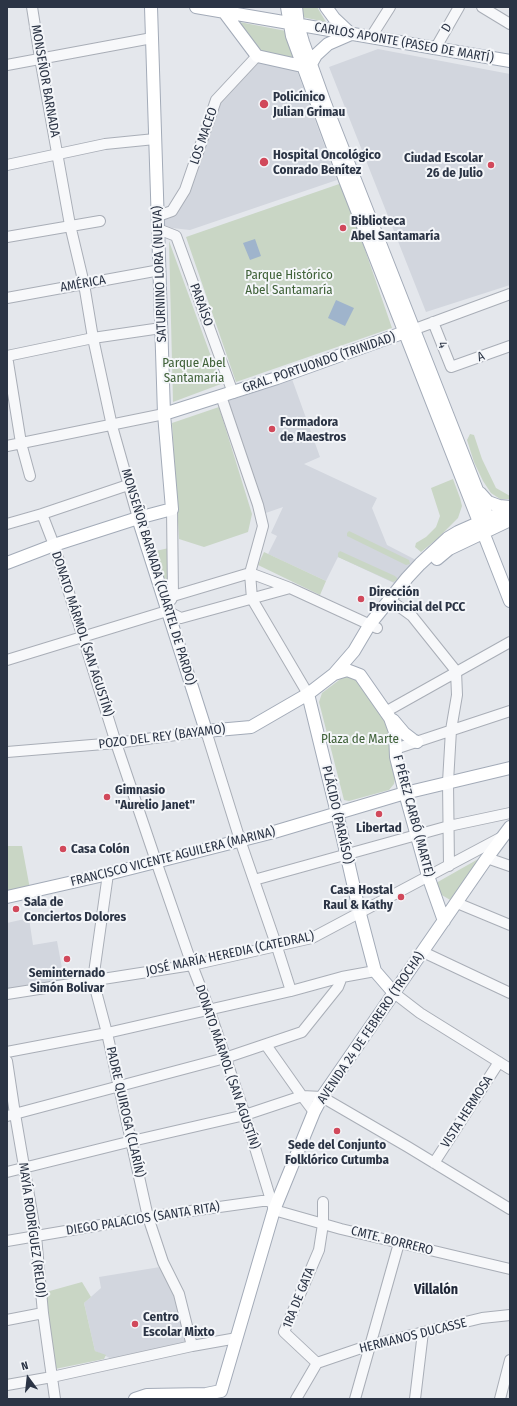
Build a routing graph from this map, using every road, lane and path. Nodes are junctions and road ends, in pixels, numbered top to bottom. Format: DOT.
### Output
graph roads {
  1 [pos="32,7"];
  2 [pos="151,7"];
  3 [pos="196,7"];
  4 [pos="281,7"];
  5 [pos="287,7"];
  6 [pos="296,7"];
  7 [pos="326,7"];
  8 [pos="390,7"];
  9 [pos="459,7"];
  10 [pos="482,7"];
  11 [pos="208,8"];
  12 [pos="224,12"];
  13 [pos="257,18"];
  14 [pos="294,24"];
  15 [pos="510,24"];
  16 [pos="351,34"];
  17 [pos="371,37"];
  18 [pos="152,38"];
  19 [pos="435,48"];
  20 [pos="258,56"];
  21 [pos="40,58"];
  22 [pos="510,61"];
  23 [pos="7,65"];
  24 [pos="307,65"];
  25 [pos="155,139"];
  26 [pos="57,154"];
  27 [pos="7,165"];
  28 [pos="158,216"];
  29 [pos="100,221"];
  30 [pos="70,225"];
  31 [pos="158,229"];
  32 [pos="7,237"];
  33 [pos="160,270"];
  34 [pos="84,284"];
  35 [pos="510,294"];
  36 [pos="7,298"];
  37 [pos="433,322"];
  38 [pos="162,328"];
  39 [pos="409,331"];
  40 [pos="93,338"];
  41 [pos="510,346"];
  42 [pos="7,356"];
  43 [pos="451,367"];
  44 [pos="233,393"];
  45 [pos="221,396"];
  46 [pos="164,414"];
  47 [pos="112,426"];
  48 [pos="21,443"];
  49 [pos="7,446"];
  50 [pos="30,476"];
  51 [pos="128,485"];
  52 [pos="472,491"];
  53 [pos="510,508"];
  54 [pos="172,509"];
  55 [pos="42,514"];
  56 [pos="138,518"];
  57 [pos="510,520"];
  58 [pos="7,524"];
  59 [pos="484,524"];
  60 [pos="458,532"];
  61 [pos="54,545"];
  62 [pos="7,562"];
  63 [pos="250,573"];
  64 [pos="160,588"];
  65 [pos="290,588"];
  66 [pos="173,596"];
  67 [pos="252,599"];
  68 [pos="392,601"];
  69 [pos="510,601"];
  70 [pos="167,611"];
  71 [pos="374,626"];
  72 [pos="84,638"];
  73 [pos="510,642"];
  74 [pos="7,660"];
  75 [pos="456,671"];
  76 [pos="334,674"];
  77 [pos="360,675"];
  78 [pos="308,694"];
  79 [pos="510,711"];
  80 [pos="389,714"];
  81 [pos="452,730"];
  82 [pos="206,731"];
  83 [pos="417,742"];
  84 [pos="116,743"];
  85 [pos="396,749"];
  86 [pos="7,752"];
  87 [pos="510,768"];
  88 [pos="448,782"];
  89 [pos="405,793"];
  90 [pos="337,813"];
  91 [pos="510,813"];
  92 [pos="449,826"];
  93 [pos="507,832"];
  94 [pos="417,835"];
  95 [pos="240,840"];
  96 [pos="346,856"];
  97 [pos="487,858"];
  98 [pos="156,861"];
  99 [pos="449,866"];
  100 [pos="510,866"];
  101 [pos="108,874"];
  102 [pos="428,876"];
  103 [pos="254,880"];
  104 [pos="434,894"];
  105 [pos="7,898"];
  106 [pos="456,903"];
  107 [pos="360,914"];
  108 [pos="444,921"];
  109 [pos="510,925"];
  110 [pos="277,947"];
  111 [pos="423,952"];
  112 [pos="192,965"];
  113 [pos="375,971"];
  114 [pos="342,977"];
  115 [pos="93,980"];
  116 [pos="291,990"];
  117 [pos="394,993"];
  118 [pos="510,993"];
  119 [pos="7,994"];
  120 [pos="209,1009"];
  121 [pos="107,1033"];
  122 [pos="266,1045"];
  123 [pos="7,1052"];
  124 [pos="225,1058"];
  125 [pos="7,1061"];
  126 [pos="499,1062"];
  127 [pos="510,1069"];
  128 [pos="120,1086"];
  129 [pos="302,1096"];
  130 [pos="322,1097"];
  131 [pos="314,1112"];
  132 [pos="11,1115"];
  133 [pos="245,1115"];
  134 [pos="132,1141"];
  135 [pos="434,1163"];
  136 [pos="25,1167"];
  137 [pos="7,1172"];
  138 [pos="484,1194"];
  139 [pos="510,1201"];
  140 [pos="323,1202"];
  141 [pos="275,1204"];
  142 [pos="510,1209"];
  143 [pos="148,1217"];
  144 [pos="323,1224"];
  145 [pos="36,1236"];
  146 [pos="7,1241"];
  147 [pos="399,1243"];
  148 [pos="510,1269"];
  149 [pos="43,1313"];
  150 [pos="510,1315"];
  151 [pos="7,1320"];
  152 [pos="423,1332"];
  153 [pos="237,1338"];
  154 [pos="370,1345"];
  155 [pos="192,1346"];
  156 [pos="510,1360"];
  157 [pos="317,1363"];
  158 [pos="52,1377"];
  159 [pos="7,1385"];
  160 [pos="220,1395"];
  161 [pos="55,1399"];
  162 [pos="134,1399"];
  163 [pos="296,1399"];
  164 [pos="355,1399"];
  165 [pos="415,1399"];
  166 [pos="500,1399"];
  1 -- 21 [label="street, MONSEÑOR BARNADA"];
  2 -- 18 [label="main road, SATURNINO LORA (NUEVA)"];
  3 -- 11 [label="main road, CARLOS APONTE (PASEO DE MARTÍ)"];
  4 -- 13 [label="main road"];
  5 -- 14 [label="main road"];
  6 -- 14 [label="main road"];
  7 -- 16 [label="main road"];
  8 -- 17 [label="street"];
  9 -- 19 [label="street, D"];
  10 -- 15 [label="street"];
  11 -- 12 [label="main road, CARLOS APONTE (PASEO DE MARTÍ)"];
  12 -- 13 [label="main road, CARLOS APONTE (PASEO DE MARTÍ)"];
  12 -- 20 [label="main road"];
  13 -- 14 [label="main road, CARLOS APONTE (PASEO DE MARTÍ)"];
  14 -- 16 [label="main road, CARLOS APONTE (PASEO DE MARTÍ)"];
  14 -- 24 [label="main road"];
  16 -- 17 [label="main road, CARLOS APONTE (PASEO DE MARTÍ)"];
  16 -- 24 [label="main road"];
  17 -- 19 [label="main road, CARLOS APONTE (PASEO DE MARTÍ)"];
  18 -- 21 [label="street"];
  18 -- 25 [label="main road, SATURNINO LORA (NUEVA)"];
  19 -- 22 [label="main road, CARLOS APONTE (PASEO DE MARTÍ)"];
  20 -- 24 [label="main road"];
  20 -- 28 [label="street, LOS MACEO"];
  21 -- 23 [label="street"];
  21 -- 26 [label="street, MONSEÑOR BARNADA"];
  24 -- 39 [label="main road"];
  25 -- 26 [label="street"];
  25 -- 28 [label="main road, SATURNINO LORA (NUEVA)"];
  26 -- 27 [label="street"];
  26 -- 30 [label="street, MONSEÑOR BARNADA (CUARTEL DE PARDO)"];
  28 -- 31 [label="main road, SATURNINO LORA (NUEVA)"];
  29 -- 30 [label="street"];
  30 -- 32 [label="street"];
  30 -- 34 [label="street, MONSEÑOR BARNADA (CUARTEL DE PARDO)"];
  31 -- 33 [label="main road, SATURNINO LORA (NUEVA)"];
  31 -- 44 [label="street, PARAÍSO"];
  33 -- 34 [label="street, AMÉRICA"];
  33 -- 38 [label="main road, SATURNINO LORA (NUEVA)"];
  34 -- 36 [label="street, AMÉRICA"];
  34 -- 40 [label="street, MONSEÑOR BARNADA (CUARTEL DE PARDO)"];
  35 -- 37 [label="street, GRAL. PORTUONDO (TRINIDAD)"];
  37 -- 39 [label="street, GRAL. PORTUONDO (TRINIDAD)"];
  37 -- 43 [label="street, 4"];
  38 -- 40 [label="street"];
  38 -- 46 [label="main road, SATURNINO LORA (NUEVA)"];
  39 -- 44 [label="main road, GRAL. PORTUONDO (TRINIDAD)"];
  39 -- 52 [label="main road"];
  40 -- 42 [label="street"];
  40 -- 47 [label="street, MONSEÑOR BARNADA (CUARTEL DE PARDO)"];
  41 -- 43 [label="street, A"];
  42 -- 48 [label="street"];
  44 -- 45 [label="main road, GRAL. PORTUONDO (TRINIDAD)"];
  45 -- 46 [label="main road, GRAL. PORTUONDO (TRINIDAD)"];
  45 -- 63 [label="street"];
  46 -- 47 [label="street, GRAL. PORTUONDO (TRINIDAD)"];
  46 -- 54 [label="main road, SATURNINO LORA (NUEVA)"];
  47 -- 48 [label="street, GRAL. PORTUONDO (TRINIDAD)"];
  47 -- 51 [label="street, MONSEÑOR BARNADA (CUARTEL DE PARDO)"];
  48 -- 49 [label="street, GRAL. PORTUONDO (TRINIDAD)"];
  48 -- 50 [label="street"];
  51 -- 55 [label="street"];
  51 -- 56 [label="street, MONSEÑOR BARNADA (CUARTEL DE PARDO)"];
  52 -- 53 [label="main road"];
  52 -- 59 [label="main road"];
  52 -- 60 [label="main road"];
  53 -- 59 [label="main road"];
  54 -- 56 [label="main road"];
  54 -- 66 [label="street, SATURNINO LORA (NUEVA)"];
  55 -- 58 [label="street"];
  55 -- 61 [label="street, DONATO MÁRMOL (SAN AGUSTÍN)"];
  56 -- 61 [label="main road"];
  56 -- 64 [label="main road, MONSEÑOR BARNADA (CUARTEL DE PARDO)"];
  57 -- 59 [label="main road"];
  59 -- 60 [label="main road"];
  59 -- 68 [label="main road"];
  59 -- 69 [label="main road"];
  60 -- 68 [label="main road"];
  61 -- 62 [label="main road"];
  61 -- 72 [label="street, DONATO MÁRMOL (SAN AGUSTÍN)"];
  63 -- 65 [label="street"];
  63 -- 66 [label="street"];
  63 -- 67 [label="street, PLÁCIDO (PARAÍSO)"];
  64 -- 66 [label="street"];
  64 -- 70 [label="main road, MONSEÑOR BARNADA (CUARTEL DE PARDO)"];
  65 -- 67 [label="street"];
  65 -- 71 [label="street"];
  66 -- 70 [label="street, SATURNINO LORA (NUEVA)"];
  67 -- 70 [label="street"];
  67 -- 78 [label="street, PLÁCIDO (PARAÍSO)"];
  68 -- 71 [label="main road"];
  68 -- 75 [label="street"];
  70 -- 72 [label="street"];
  70 -- 82 [label="main road, MONSEÑOR BARNADA (CUARTEL DE PARDO)"];
  71 -- 76 [label="main road, POZO DEL REY (BAYAMO)"];
  71 -- 77 [label="main road"];
  72 -- 74 [label="street"];
  72 -- 84 [label="street, DONATO MÁRMOL (SAN AGUSTÍN)"];
  73 -- 75 [label="street"];
  75 -- 80 [label="street"];
  75 -- 81 [label="street"];
  76 -- 77 [label="main road"];
  76 -- 78 [label="main road, POZO DEL REY (BAYAMO)"];
  77 -- 80 [label="main road, F PÉREZ CARBÓ (MARTE)"];
  78 -- 82 [label="main road, POZO DEL REY (BAYAMO)"];
  78 -- 90 [label="main road, PLÁCIDO (PARAÍSO)"];
  79 -- 81 [label="street"];
  80 -- 83 [label="main road"];
  80 -- 85 [label="main road, F PÉREZ CARBÓ (MARTE)"];
  81 -- 83 [label="street"];
  81 -- 88 [label="street"];
  82 -- 84 [label="street, POZO DEL REY (BAYAMO)"];
  82 -- 95 [label="street, MONSEÑOR BARNADA (CUARTEL DE PARDO)"];
  83 -- 85 [label="street"];
  84 -- 86 [label="street, POZO DEL REY (BAYAMO)"];
  84 -- 98 [label="street, DONATO MÁRMOL (SAN AGUSTÍN)"];
  85 -- 89 [label="main road, F PÉREZ CARBÓ (MARTE)"];
  87 -- 88 [label="main road, FRANCISCO VICENTE AGUILERA (MARINA)"];
  88 -- 89 [label="main road, FRANCISCO VICENTE AGUILERA (MARINA)"];
  88 -- 92 [label="street"];
  89 -- 90 [label="main road, FRANCISCO VICENTE AGUILERA (MARINA)"];
  89 -- 94 [label="main road, F PÉREZ CARBÓ (MARTE)"];
  90 -- 95 [label="main road, FRANCISCO VICENTE AGUILERA (MARINA)"];
  90 -- 96 [label="main road, PLÁCIDO (PARAÍSO)"];
  91 -- 92 [label="street"];
  92 -- 94 [label="street"];
  92 -- 99 [label="street"];
  93 -- 97 [label="main road, AVENIDA 24 DE FEBRERO (TROCHA)"];
  93 -- 99 [label="street, JOSÉ MARÍA HEREDIA (CATEDRAL)"];
  94 -- 96 [label="street"];
  94 -- 102 [label="main road, F PÉREZ CARBÓ (MARTE)"];
  95 -- 98 [label="main road, FRANCISCO VICENTE AGUILERA (MARINA)"];
  95 -- 103 [label="street, MONSEÑOR BARNADA (CUARTEL DE PARDO)"];
  96 -- 103 [label="street"];
  96 -- 107 [label="main road, PLÁCIDO (PARAÍSO)"];
  97 -- 100 [label="street"];
  97 -- 106 [label="main road, AVENIDA 24 DE FEBRERO (TROCHA)"];
  98 -- 101 [label="main road, FRANCISCO VICENTE AGUILERA (MARINA)"];
  98 -- 112 [label="street, DONATO MÁRMOL (SAN AGUSTÍN)"];
  99 -- 102 [label="street, JOSÉ MARÍA HEREDIA (CATEDRAL)"];
  101 -- 105 [label="main road, FRANCISCO VICENTE AGUILERA (MARINA)"];
  101 -- 115 [label="street, PADRE QUIROGA (CLARÍN)"];
  102 -- 104 [label="main road, F PÉREZ CARBÓ (MARTE)"];
  102 -- 107 [label="street, JOSÉ MARÍA HEREDIA (CATEDRAL)"];
  103 -- 110 [label="street, MONSEÑOR BARNADA (CUARTEL DE PARDO)"];
  104 -- 106 [label="main road"];
  104 -- 108 [label="main road, F PÉREZ CARBÓ (MARTE)"];
  106 -- 108 [label="main road, AVENIDA 24 DE FEBRERO (TROCHA)"];
  106 -- 109 [label="street"];
  107 -- 110 [label="street, JOSÉ MARÍA HEREDIA (CATEDRAL)"];
  107 -- 113 [label="main road, PLÁCIDO (PARAÍSO)"];
  108 -- 111 [label="main road, AVENIDA 24 DE FEBRERO (TROCHA)"];
  110 -- 112 [label="street, JOSÉ MARÍA HEREDIA (CATEDRAL)"];
  110 -- 116 [label="street, MONSEÑOR BARNADA (CUARTEL DE PARDO)"];
  111 -- 117 [label="main road, AVENIDA 24 DE FEBRERO (TROCHA)"];
  111 -- 118 [label="street"];
  112 -- 115 [label="street, JOSÉ MARÍA HEREDIA (CATEDRAL)"];
  112 -- 120 [label="street, DONATO MÁRMOL (SAN AGUSTÍN)"];
  113 -- 114 [label="street"];
  113 -- 117 [label="main road, PLÁCIDO (PARAÍSO)"];
  114 -- 116 [label="street"];
  114 -- 122 [label="street"];
  115 -- 119 [label="street, JOSÉ MARÍA HEREDIA (CATEDRAL)"];
  115 -- 121 [label="street, PADRE QUIROGA (CLARÍN)"];
  116 -- 120 [label="street"];
  117 -- 126 [label="street"];
  117 -- 130 [label="main road, AVENIDA 24 DE FEBRERO (TROCHA)"];
  120 -- 121 [label="street"];
  120 -- 124 [label="street, DONATO MÁRMOL (SAN AGUSTÍN)"];
  121 -- 123 [label="street"];
  121 -- 128 [label="street, PADRE QUIROGA (CLARÍN)"];
  122 -- 124 [label="street"];
  122 -- 129 [label="street"];
  124 -- 128 [label="street"];
  124 -- 133 [label="street, DONATO MÁRMOL (SAN AGUSTÍN)"];
  125 -- 132 [label="street, MAYÍA RODRÍGUEZ (RELOJ)"];
  126 -- 127 [label="street"];
  126 -- 135 [label="street, VISTA HERMOSA"];
  128 -- 132 [label="street"];
  128 -- 134 [label="street, PADRE QUIROGA (CLARÍN)"];
  129 -- 130 [label="street"];
  129 -- 131 [label="street"];
  129 -- 133 [label="street"];
  130 -- 131 [label="main road, AVENIDA 24 DE FEBRERO (TROCHA)"];
  130 -- 135 [label="street"];
  131 -- 141 [label="main road, AVENIDA 24 DE FEBRERO (TROCHA)"];
  132 -- 136 [label="street, MAYÍA RODRÍGUEZ (RELOJ)"];
  133 -- 134 [label="street"];
  133 -- 141 [label="street, DONATO MÁRMOL (SAN AGUSTÍN)"];
  134 -- 136 [label="street"];
  134 -- 143 [label="street, PADRE QUIROGA (CLARÍN)"];
  135 -- 138 [label="street"];
  136 -- 137 [label="street"];
  136 -- 145 [label="street, MAYÍA RODRÍGUEZ (RELOJ)"];
  138 -- 139 [label="street"];
  138 -- 142 [label="street"];
  140 -- 144 [label="street, 1RA DE GATA"];
  141 -- 143 [label="street, DIEGO PALACIOS (SANTA RITA)"];
  141 -- 144 [label="street, CMTE. BORRERO"];
  141 -- 153 [label="main road, AVENIDA 24 DE FEBRERO (TROCHA)"];
  143 -- 145 [label="street, DIEGO PALACIOS (SANTA RITA)"];
  143 -- 155 [label="street, PADRE QUIROGA (CLARÍN)"];
  144 -- 147 [label="street, CMTE. BORRERO"];
  144 -- 157 [label="street, 1RA DE GATA"];
  145 -- 146 [label="street, DIEGO PALACIOS (SANTA RITA)"];
  145 -- 149 [label="street, MAYÍA RODRÍGUEZ (RELOJ)"];
  147 -- 148 [label="street, CMTE. BORRERO"];
  147 -- 154 [label="street"];
  149 -- 151 [label="street"];
  149 -- 158 [label="street, MAYÍA RODRÍGUEZ (RELOJ)"];
  150 -- 152 [label="street, HERMANOS DUCASSE"];
  152 -- 154 [label="street, HERMANOS DUCASSE"];
  152 -- 165 [label="street"];
  153 -- 155 [label="street"];
  153 -- 160 [label="main road, AVENIDA 24 DE FEBRERO (TROCHA)"];
  154 -- 157 [label="street, HERMANOS DUCASSE"];
  154 -- 164 [label="street"];
  155 -- 158 [label="street"];
  156 -- 166 [label="street"];
  157 -- 163 [label="street"];
  158 -- 159 [label="street"];
  158 -- 161 [label="street, MAYÍA RODRÍGUEZ (RELOJ)"];
  160 -- 162 [label="main road, AVENIDA 24 DE FEBRERO (TROCHA)"];
}
